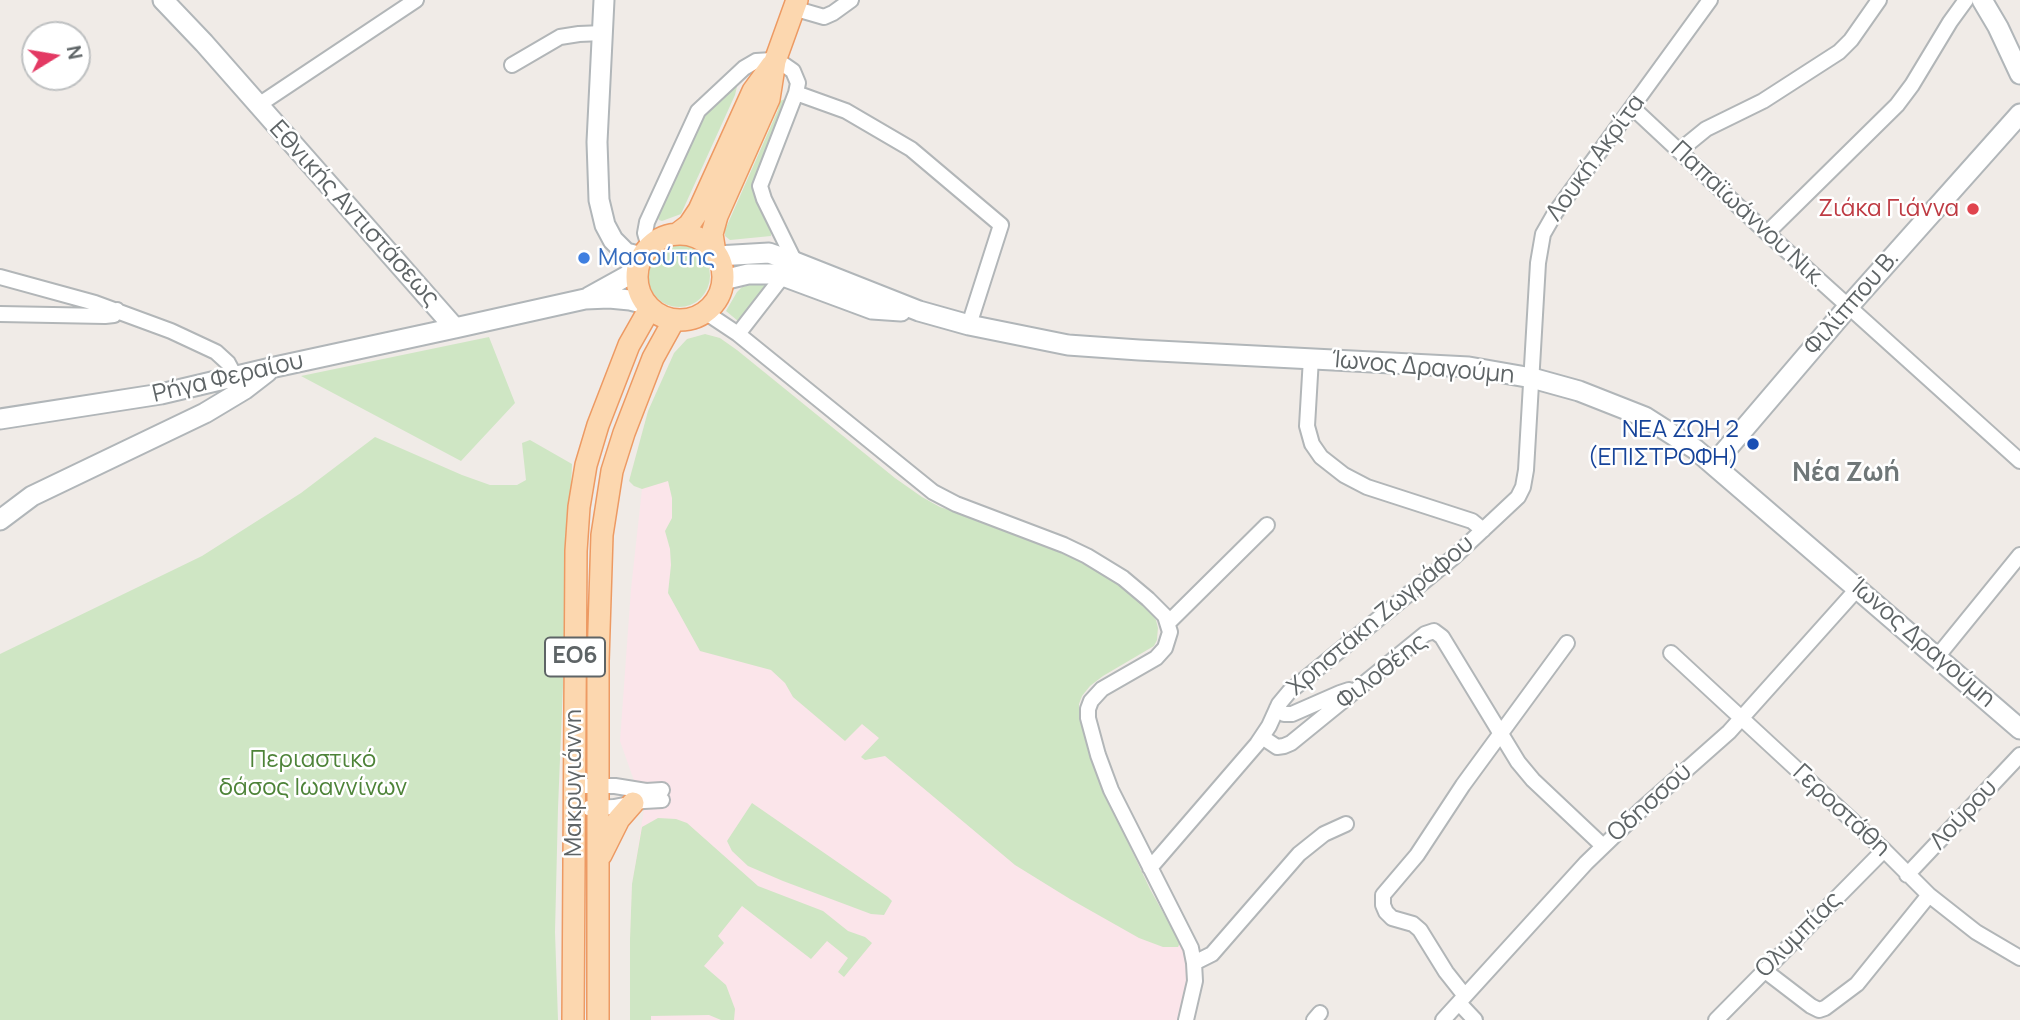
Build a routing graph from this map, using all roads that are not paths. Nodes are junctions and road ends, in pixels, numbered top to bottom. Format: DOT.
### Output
graph roads {
  1 [pos="163,0"];
  2 [pos="416,0"];
  3 [pos="604,0"];
  4 [pos="851,0"];
  5 [pos="1710,0"];
  6 [pos="1879,0"];
  7 [pos="1966,0"];
  8 [pos="1982,0"];
  9 [pos="795,4"];
  10 [pos="603,33"];
  11 [pos="775,61"];
  12 [pos="512,65"];
  13 [pos="2020,74"];
  14 [pos="796,93"];
  15 [pos="257,106"];
  16 [pos="1633,108"];
  17 [pos="2020,114"];
  18 [pos="1679,151"];
  19 [pos="1767,233"];
  20 [pos="677,234"];
  21 [pos="716,254"];
  22 [pos="643,257"];
  23 [pos="789,269"];
  24 [pos="0,278"];
  25 [pos="723,280"];
  26 [pos="586,299"];
  27 [pos="648,306"];
  28 [pos="1848,307"];
  29 [pos="117,310"];
  30 [pos="705,312"];
  31 [pos="0,314"];
  32 [pos="674,320"];
  33 [pos="969,325"];
  34 [pos="455,328"];
  35 [pos="738,334"];
  36 [pos="1311,358"];
  37 [pos="275,367"];
  38 [pos="236,376"];
  39 [pos="1532,378"];
  40 [pos="0,419"];
  41 [pos="2020,461"];
  42 [pos="1714,464"];
  43 [pos="0,520"];
  44 [pos="1267,525"];
  45 [pos="1483,530"];
  46 [pos="2020,555"];
  47 [pos="1858,589"];
  48 [pos="1168,623"];
  49 [pos="1567,643"];
  50 [pos="1671,653"];
  51 [pos="1937,657"];
  52 [pos="1354,693"];
  53 [pos="1277,708"];
  54 [pos="1742,718"];
  55 [pos="2020,729"];
  56 [pos="1500,735"];
  57 [pos="1262,737"];
  58 [pos="2020,755"];
  59 [pos="574,786"];
  60 [pos="598,797"];
  61 [pos="633,803"];
  62 [pos="574,808"];
  63 [pos="1346,824"];
  64 [pos="1603,846"];
  65 [pos="1884,850"];
  66 [pos="597,863"];
  67 [pos="1150,868"];
  68 [pos="1908,874"];
  69 [pos="1929,895"];
  70 [pos="2020,958"];
  71 [pos="1194,964"];
  72 [pos="1764,970"];
  73 [pos="1462,999"];
  74 [pos="573,1020"];
  75 [pos="598,1020"];
  76 [pos="1186,1020"];
  77 [pos="1443,1020"];
  78 [pos="1475,1020"];
  79 [pos="1716,1020"];
  1 -- 15 [label="street, Εθνικής Αντιστάσεως"];
  2 -- 15 [label="street"];
  3 -- 10 [label="street"];
  4 -- 9 [label="street"];
  5 -- 16 [label="street, Λουκή Ακρίτα"];
  6 -- 18 [label="street"];
  7 -- 19 [label="street"];
  8 -- 13 [label="street"];
  9 -- 11 [label="main road"];
  10 -- 12 [label="street"];
  10 -- 22 [label="street"];
  11 -- 14 [label="street"];
  11 -- 20 [label="main road"];
  11 -- 21 [label="main road"];
  11 -- 22 [label="street"];
  14 -- 23 [label="street"];
  14 -- 33 [label="street"];
  15 -- 34 [label="street, Εθνικής Αντιστάσεως"];
  16 -- 18 [label="street, Παπαϊωάννου Νικ."];
  16 -- 39 [label="street, Λουκή Ακρίτα"];
  17 -- 28 [label="street, Φιλίππου Β."];
  18 -- 19 [label="street, Παπαϊωάννου Νικ."];
  19 -- 28 [label="street, Παπαϊωάννου Νικ."];
  20 -- 21 [label="main road"];
  20 -- 22 [label="main road"];
  21 -- 23 [label="street"];
  21 -- 25 [label="main road"];
  22 -- 26 [label="street"];
  22 -- 27 [label="main road"];
  23 -- 25 [label="street"];
  23 -- 33 [label="street, Ίωνος Δραγούμη"];
  23 -- 35 [label="street"];
  24 -- 29 [label="street"];
  25 -- 30 [label="main road"];
  26 -- 27 [label="street"];
  26 -- 34 [label="street, Εθνικής Αντιστάσεως"];
  27 -- 32 [label="main road"];
  27 -- 59 [label="main road, Μακρυγιάννη / ΕΟ6"];
  28 -- 41 [label="street, Παπαϊωάννου Νικ."];
  28 -- 42 [label="street, Φιλίππου Β."];
  29 -- 31 [label="street"];
  29 -- 38 [label="street"];
  30 -- 32 [label="main road"];
  30 -- 35 [label="street"];
  32 -- 60 [label="main road, Μακρυγιάννη / ΕΟ6"];
  33 -- 36 [label="street, Ίωνος Δραγούμη"];
  34 -- 37 [label="street, Ρήγα Φεραίου"];
  35 -- 48 [label="street"];
  36 -- 39 [label="street, Ίωνος Δραγούμη"];
  36 -- 45 [label="street"];
  37 -- 38 [label="street, Ρήγα Φεραίου"];
  37 -- 43 [label="street"];
  38 -- 40 [label="street, Ρήγα Φεραίου"];
  39 -- 42 [label="street, Ίωνος Δραγούμη"];
  39 -- 45 [label="street, Χρηστάκη Ζωγράφου"];
  42 -- 47 [label="street, Ίωνος Δραγούμη"];
  44 -- 48 [label="street"];
  45 -- 53 [label="street, Χρηστάκη Ζωγράφου"];
  46 -- 51 [label="street"];
  47 -- 51 [label="street, Ίωνος Δραγούμη"];
  47 -- 54 [label="street, Οδησσού"];
  48 -- 67 [label="street"];
  49 -- 56 [label="street"];
  50 -- 54 [label="street, Γεροστάθη"];
  51 -- 55 [label="street, Ίωνος Δραγούμη"];
  52 -- 53 [label="street"];
  52 -- 56 [label="street, Φιλοθέης"];
  52 -- 57 [label="street, Φιλοθέης"];
  53 -- 57 [label="street, Χρηστάκη Ζωγράφου"];
  54 -- 64 [label="street, Οδησσού"];
  54 -- 65 [label="street, Γεροστάθη"];
  56 -- 64 [label="street"];
  56 -- 73 [label="street"];
  57 -- 67 [label="street, Χρηστάκη Ζωγράφου"];
  58 -- 68 [label="street, Λούρου"];
  59 -- 60 [label="street"];
  59 -- 62 [label="main road, Μακρυγιάννη / ΕΟ6"];
  60 -- 61 [label="street"];
  60 -- 61 [label="street"];
  60 -- 62 [label="street"];
  60 -- 66 [label="main road, Μακρυγιάννη / ΕΟ6"];
  61 -- 66 [label="main road"];
  62 -- 74 [label="main road, Μακρυγιάννη / ΕΟ6"];
  63 -- 71 [label="street"];
  64 -- 73 [label="street, Οδησσού"];
  65 -- 68 [label="street, Γεροστάθη"];
  65 -- 72 [label="street, Ολυμπίας"];
  66 -- 75 [label="main road, Μακρυγιάννη / ΕΟ6"];
  67 -- 71 [label="street"];
  68 -- 69 [label="street, Γεροστάθη"];
  69 -- 70 [label="street, Γεροστάθη"];
  69 -- 72 [label="street"];
  71 -- 76 [label="street"];
  72 -- 79 [label="street, Ολυμπίας"];
  73 -- 77 [label="street, Οδησσού"];
  73 -- 78 [label="street"];
}
